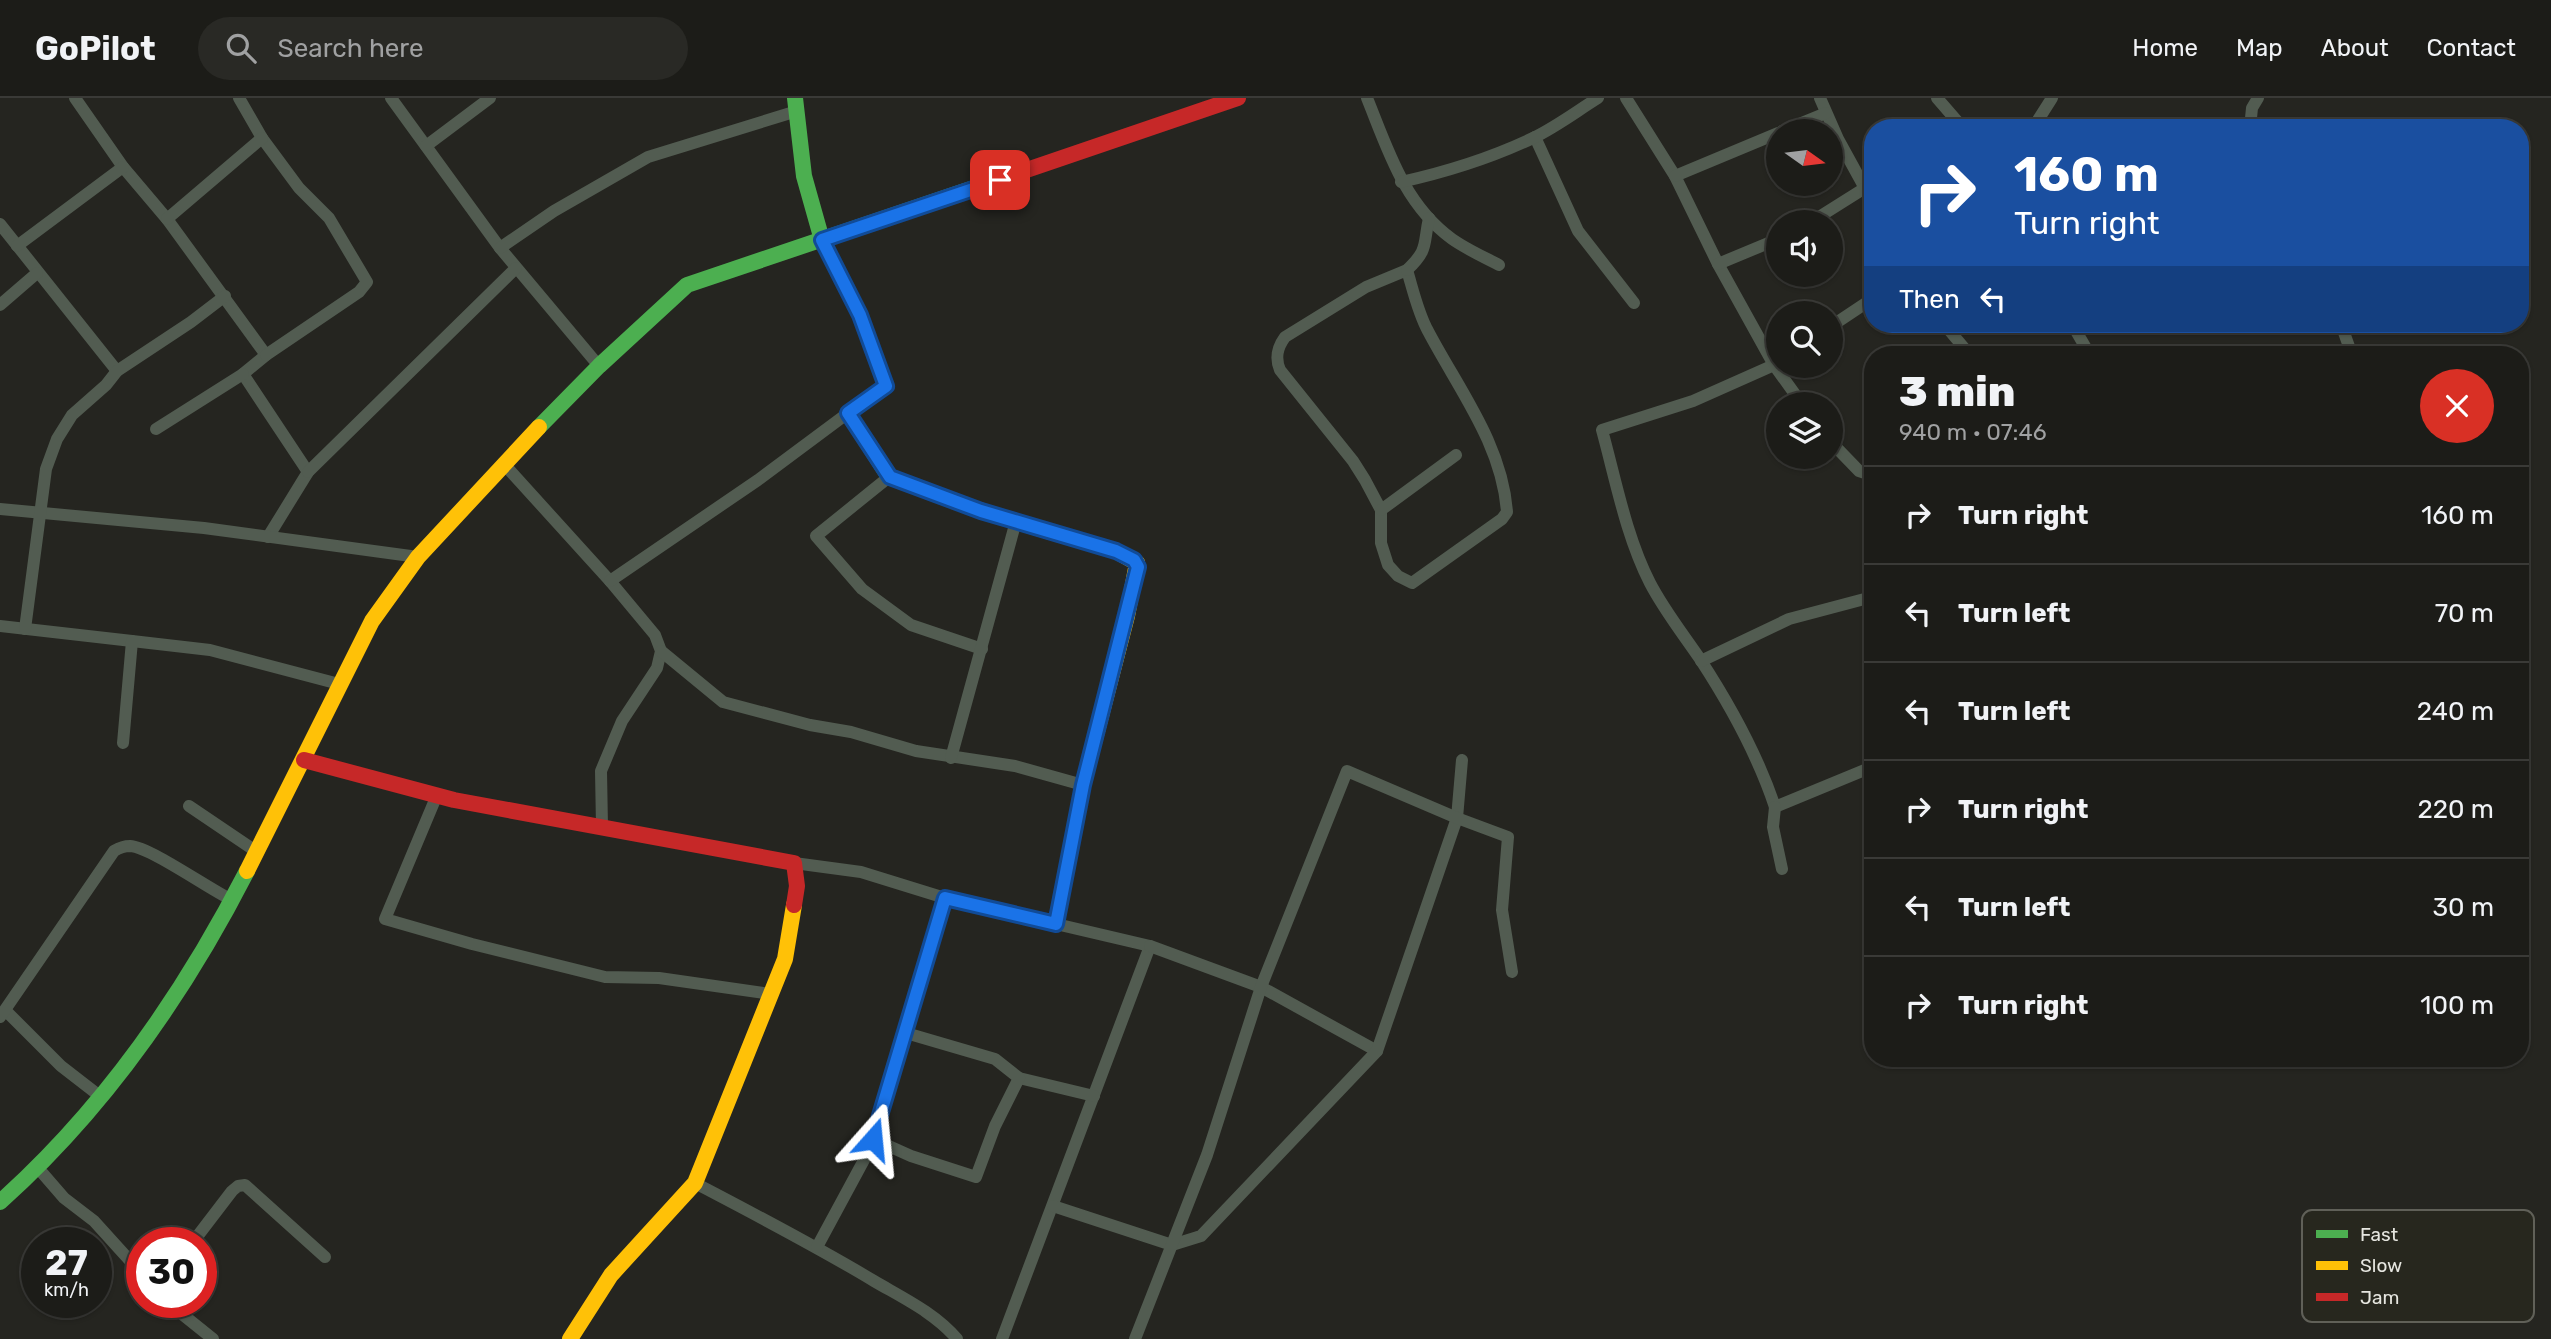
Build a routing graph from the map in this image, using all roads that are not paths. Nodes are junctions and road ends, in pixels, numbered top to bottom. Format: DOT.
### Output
graph roads {
  1 [pos="75,98"];
  2 [pos="239,98"];
  3 [pos="391,98"];
  4 [pos="490,98"];
  5 [pos="1238,98"];
  6 [pos="1367,98"];
  7 [pos="1598,98"];
  8 [pos="1626,98"];
  9 [pos="1820,98"];
  10 [pos="1937,98"];
  11 [pos="2052,98"];
  12 [pos="2258,98"];
  13 [pos="796,104"];
  14 [pos="1826,113"];
  15 [pos="1811,119"];
  16 [pos="1955,119"];
  17 [pos="2039,119"];
  18 [pos="2251,119"];
  19 [pos="1535,137"];
  20 [pos="262,138"];
  21 [pos="1766,138"];
  22 [pos="426,146"];
  23 [pos="123,167"];
  24 [pos="1675,176"];
  25 [pos="1401,182"];
  26 [pos="1864,186"];
  27 [pos="1864,189"];
  28 [pos="1830,210"];
  29 [pos="1429,218"];
  30 [pos="167,219"];
  31 [pos="0,224"];
  32 [pos="822,240"];
  33 [pos="1766,244"];
  34 [pos="17,246"];
  35 [pos="500,248"];
  36 [pos="1718,264"];
  37 [pos="1499,265"];
  38 [pos="516,268"];
  39 [pos="1407,270"];
  40 [pos="37,273"];
  41 [pos="225,296"];
  42 [pos="1634,303"];
  43 [pos="1864,304"];
  44 [pos="0,305"];
  45 [pos="1843,318"];
  46 [pos="1766,345"];
  47 [pos="266,355"];
  48 [pos="1766,362"];
  49 [pos="599,366"];
  50 [pos="117,371"];
  51 [pos="243,374"];
  52 [pos="848,413"];
  53 [pos="156,429"];
  54 [pos="1843,454"];
  55 [pos="1456,455"];
  56 [pos="503,463"];
  57 [pos="308,472"];
  58 [pos="1864,473"];
  59 [pos="890,477"];
  60 [pos="0,509"];
  61 [pos="1381,510"];
  62 [pos="39,513"];
  63 [pos="1016,522"];
  64 [pos="268,537"];
  65 [pos="418,557"];
  66 [pos="610,581"];
  67 [pos="1864,599"];
  68 [pos="0,626"];
  69 [pos="25,629"];
  70 [pos="132,641"];
  71 [pos="982,649"];
  72 [pos="661,651"];
  73 [pos="1701,661"];
  74 [pos="339,684"];
  75 [pos="123,743"];
  76 [pos="951,758"];
  77 [pos="304,760"];
  78 [pos="1462,760"];
  79 [pos="1864,770"];
  80 [pos="1083,785"];
  81 [pos="437,795"];
  82 [pos="190,806"];
  83 [pos="1775,807"];
  84 [pos="1457,818"];
  85 [pos="602,827"];
  86 [pos="257,852"];
  87 [pos="794,863"];
  88 [pos="1782,869"];
  89 [pos="945,898"];
  90 [pos="232,900"];
  91 [pos="1056,924"];
  92 [pos="1150,946"];
  93 [pos="1512,972"];
  94 [pos="1261,987"];
  95 [pos="771,994"];
  96 [pos="3,1014"];
  97 [pos="906,1033"];
  98 [pos="1377,1051"];
  99 [pos="1019,1079"];
  100 [pos="1094,1096"];
  101 [pos="101,1097"];
  102 [pos="873,1139"];
  103 [pos="38,1168"];
  104 [pos="695,1183"];
  105 [pos="0,1202"];
  106 [pos="1054,1206"];
  107 [pos="204,1227"];
  108 [pos="1172,1245"];
  109 [pos="817,1247"];
  110 [pos="126,1256"];
  111 [pos="325,1256"];
  112 [pos="184,1318"];
  113 [pos="203,1336"];
  114 [pos="570,1339"];
  115 [pos="957,1339"];
  116 [pos="1002,1339"];
  117 [pos="1135,1339"];
  1 -- 23 [label="street"];
  2 -- 20 [label="street"];
  3 -- 22 [label="street"];
  4 -- 22 [label="street"];
  5 -- 32 [label="street"];
  6 -- 25 [label="street"];
  7 -- 19 [label="street"];
  8 -- 24 [label="street"];
  9 -- 14 [label="street"];
  10 -- 16 [label="street"];
  11 -- 17 [label="street"];
  12 -- 18 [label="street"];
  13 -- 32 [label="street"];
  13 -- 35 [label="street"];
  14 -- 15 [label="street"];
  14 -- 26 [label="street"];
  19 -- 25 [label="street"];
  19 -- 42 [label="street"];
  20 -- 30 [label="street"];
  20 -- 47 [label="street"];
  21 -- 24 [label="street"];
  22 -- 35 [label="street"];
  23 -- 30 [label="street"];
  23 -- 34 [label="street"];
  24 -- 36 [label="street"];
  25 -- 29 [label="street"];
  27 -- 28 [label="street"];
  29 -- 37 [label="street"];
  29 -- 39 [label="street"];
  30 -- 41 [label="street"];
  31 -- 34 [label="street"];
  32 -- 49 [label="street"];
  32 -- 52 [label="street"];
  33 -- 36 [label="street"];
  34 -- 40 [label="street"];
  35 -- 38 [label="street"];
  36 -- 46 [label="street"];
  38 -- 49 [label="street"];
  38 -- 57 [label="street"];
  39 -- 61 [label="street"];
  39 -- 61 [label="street"];
  40 -- 44 [label="street"];
  40 -- 50 [label="street"];
  41 -- 47 [label="street"];
  41 -- 50 [label="street"];
  43 -- 45 [label="street"];
  47 -- 51 [label="street"];
  48 -- 73 [label="street"];
  49 -- 56 [label="street"];
  50 -- 62 [label="street"];
  51 -- 53 [label="street"];
  51 -- 57 [label="street"];
  52 -- 59 [label="street"];
  52 -- 66 [label="street"];
  54 -- 58 [label="street"];
  55 -- 61 [label="street"];
  56 -- 65 [label="street"];
  56 -- 66 [label="street"];
  57 -- 64 [label="street"];
  59 -- 63 [label="street"];
  59 -- 71 [label="street"];
  60 -- 62 [label="street"];
  62 -- 64 [label="street"];
  62 -- 69 [label="street"];
  63 -- 71 [label="street"];
  63 -- 80 [label="street"];
  64 -- 65 [label="street"];
  65 -- 74 [label="street"];
  66 -- 72 [label="street"];
  67 -- 73 [label="street"];
  68 -- 69 [label="street"];
  69 -- 70 [label="street"];
  70 -- 74 [label="street"];
  70 -- 75 [label="street"];
  71 -- 76 [label="street"];
  72 -- 76 [label="street"];
  72 -- 85 [label="street"];
  73 -- 83 [label="street"];
  74 -- 77 [label="street"];
  76 -- 80 [label="street"];
  77 -- 81 [label="street"];
  77 -- 86 [label="street"];
  78 -- 84 [label="street"];
  79 -- 83 [label="street"];
  80 -- 91 [label="street"];
  81 -- 85 [label="street"];
  81 -- 95 [label="street"];
  82 -- 86 [label="street"];
  83 -- 88 [label="street"];
  84 -- 93 [label="street"];
  84 -- 94 [label="street"];
  84 -- 98 [label="street"];
  85 -- 87 [label="street"];
  86 -- 90 [label="street"];
  87 -- 89 [label="street"];
  87 -- 95 [label="street"];
  89 -- 91 [label="street"];
  89 -- 97 [label="street"];
  90 -- 96 [label="street"];
  90 -- 101 [label="street"];
  91 -- 92 [label="street"];
  92 -- 94 [label="street"];
  92 -- 100 [label="street"];
  94 -- 98 [label="street"];
  94 -- 108 [label="street"];
  95 -- 104 [label="street"];
  96 -- 101 [label="street"];
  97 -- 99 [label="street"];
  97 -- 102 [label="street"];
  98 -- 108 [label="street"];
  99 -- 100 [label="street"];
  99 -- 102 [label="street"];
  100 -- 106 [label="street"];
  101 -- 103 [label="street"];
  102 -- 109 [label="street"];
  103 -- 105 [label="street"];
  103 -- 110 [label="street"];
  104 -- 109 [label="street"];
  104 -- 114 [label="street"];
  106 -- 108 [label="street"];
  106 -- 116 [label="street"];
  107 -- 111 [label="street"];
  108 -- 117 [label="street"];
  109 -- 115 [label="street"];
  112 -- 113 [label="street"];
}
